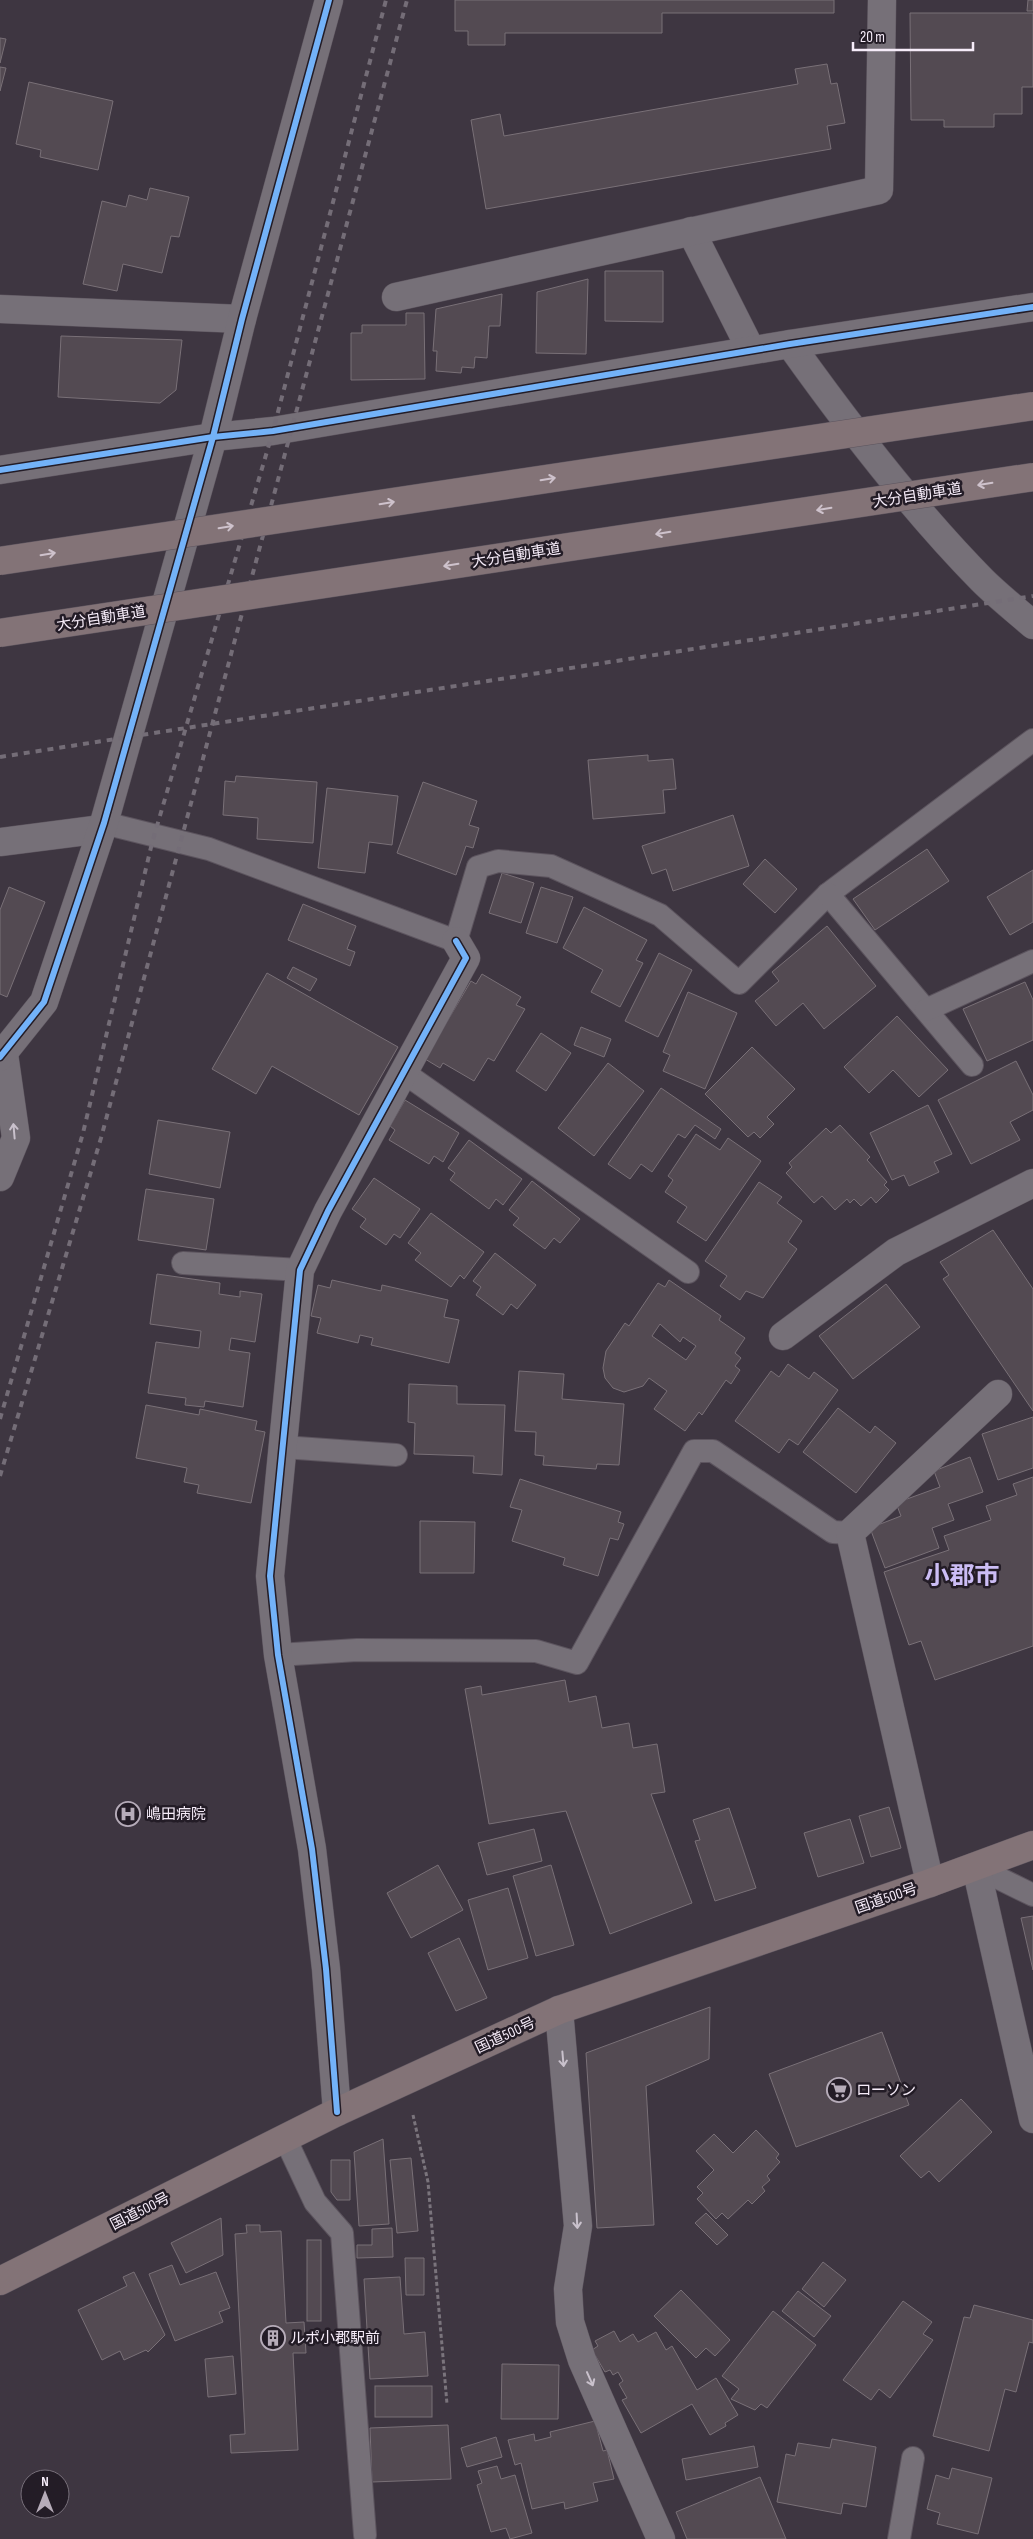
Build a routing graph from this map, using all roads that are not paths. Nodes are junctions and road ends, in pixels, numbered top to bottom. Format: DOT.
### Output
graph roads {
  1 [pos="330,0"];
  2 [pos="882,0"];
  3 [pos="691,231"];
  4 [pos="396,297"];
  5 [pos="1033,307"];
  6 [pos="0,309"];
  7 [pos="242,319"];
  8 [pos="790,344"];
  9 [pos="752,350"];
  10 [pos="1033,406"];
  11 [pos="213,437"];
  12 [pos="0,470"];
  13 [pos="1033,477"];
  14 [pos="0,561"];
  15 [pos="1033,626"];
  16 [pos="0,633"];
  17 [pos="1033,740"];
  18 [pos="103,826"];
  19 [pos="0,842"];
  20 [pos="828,894"];
  21 [pos="456,941"];
  22 [pos="1033,961"];
  23 [pos="926,1010"];
  24 [pos="2,1055"];
  25 [pos="972,1065"];
  26 [pos="402,1072"];
  27 [pos="0,1177"];
  28 [pos="1033,1183"];
  29 [pos="183,1263"];
  30 [pos="300,1270"];
  31 [pos="688,1272"];
  32 [pos="783,1336"];
  33 [pos="998,1394"];
  34 [pos="283,1447"];
  35 [pos="396,1455"];
  36 [pos="850,1533"];
  37 [pos="278,1655"];
  38 [pos="1033,1846"];
  39 [pos="976,1867"];
  40 [pos="930,1883"];
  41 [pos="1033,1895"];
  42 [pos="559,2010"];
  43 [pos="337,2112"];
  44 [pos="1033,2119"];
  45 [pos="286,2138"];
  46 [pos="0,2281"];
  47 [pos="913,2458"];
  48 [pos="365,2535"];
  49 [pos="661,2539"];
  50 [pos="899,2539"];
  1 -- 7 [label="street"];
  2 -- 3 [label="street"];
  3 -- 4 [label="street"];
  3 -- 9 [label="street"];
  5 -- 8 [label="street"];
  6 -- 7 [label="street"];
  7 -- 11 [label="street"];
  8 -- 9 [label="street"];
  8 -- 15 [label="street"];
  9 -- 11 [label="street"];
  14 -- 10 [label="highway, one-way, bridge"];
  11 -- 12 [label="street"];
  11 -- 18 [label="street"];
  13 -- 16 [label="highway, 大分自動車道, one-way, bridge"];
  17 -- 20 [label="lane"];
  18 -- 19 [label="street"];
  18 -- 21 [label="lane"];
  18 -- 24 [label="street"];
  20 -- 21 [label="lane"];
  20 -- 23 [label="lane"];
  21 -- 26 [label="street"];
  22 -- 23 [label="lane"];
  23 -- 25 [label="lane"];
  27 -- 24 [label="street, one-way"];
  26 -- 30 [label="street"];
  26 -- 31 [label="lane"];
  28 -- 32 [label="street"];
  29 -- 30 [label="lane"];
  30 -- 34 [label="street"];
  33 -- 36 [label="street"];
  34 -- 35 [label="lane"];
  34 -- 37 [label="street"];
  36 -- 37 [label="lane"];
  36 -- 40 [label="street"];
  37 -- 43 [label="street"];
  38 -- 39 [label="highway, 国道500号"];
  39 -- 40 [label="highway, 国道500号"];
  39 -- 41 [label="lane"];
  39 -- 44 [label="street"];
  40 -- 42 [label="highway, 国道500号"];
  42 -- 43 [label="highway, 国道500号"];
  42 -- 49 [label="street, one-way"];
  43 -- 45 [label="highway, 国道500号"];
  45 -- 46 [label="highway, 国道500号"];
  45 -- 48 [label="lane"];
  47 -- 50 [label="lane"];
}
